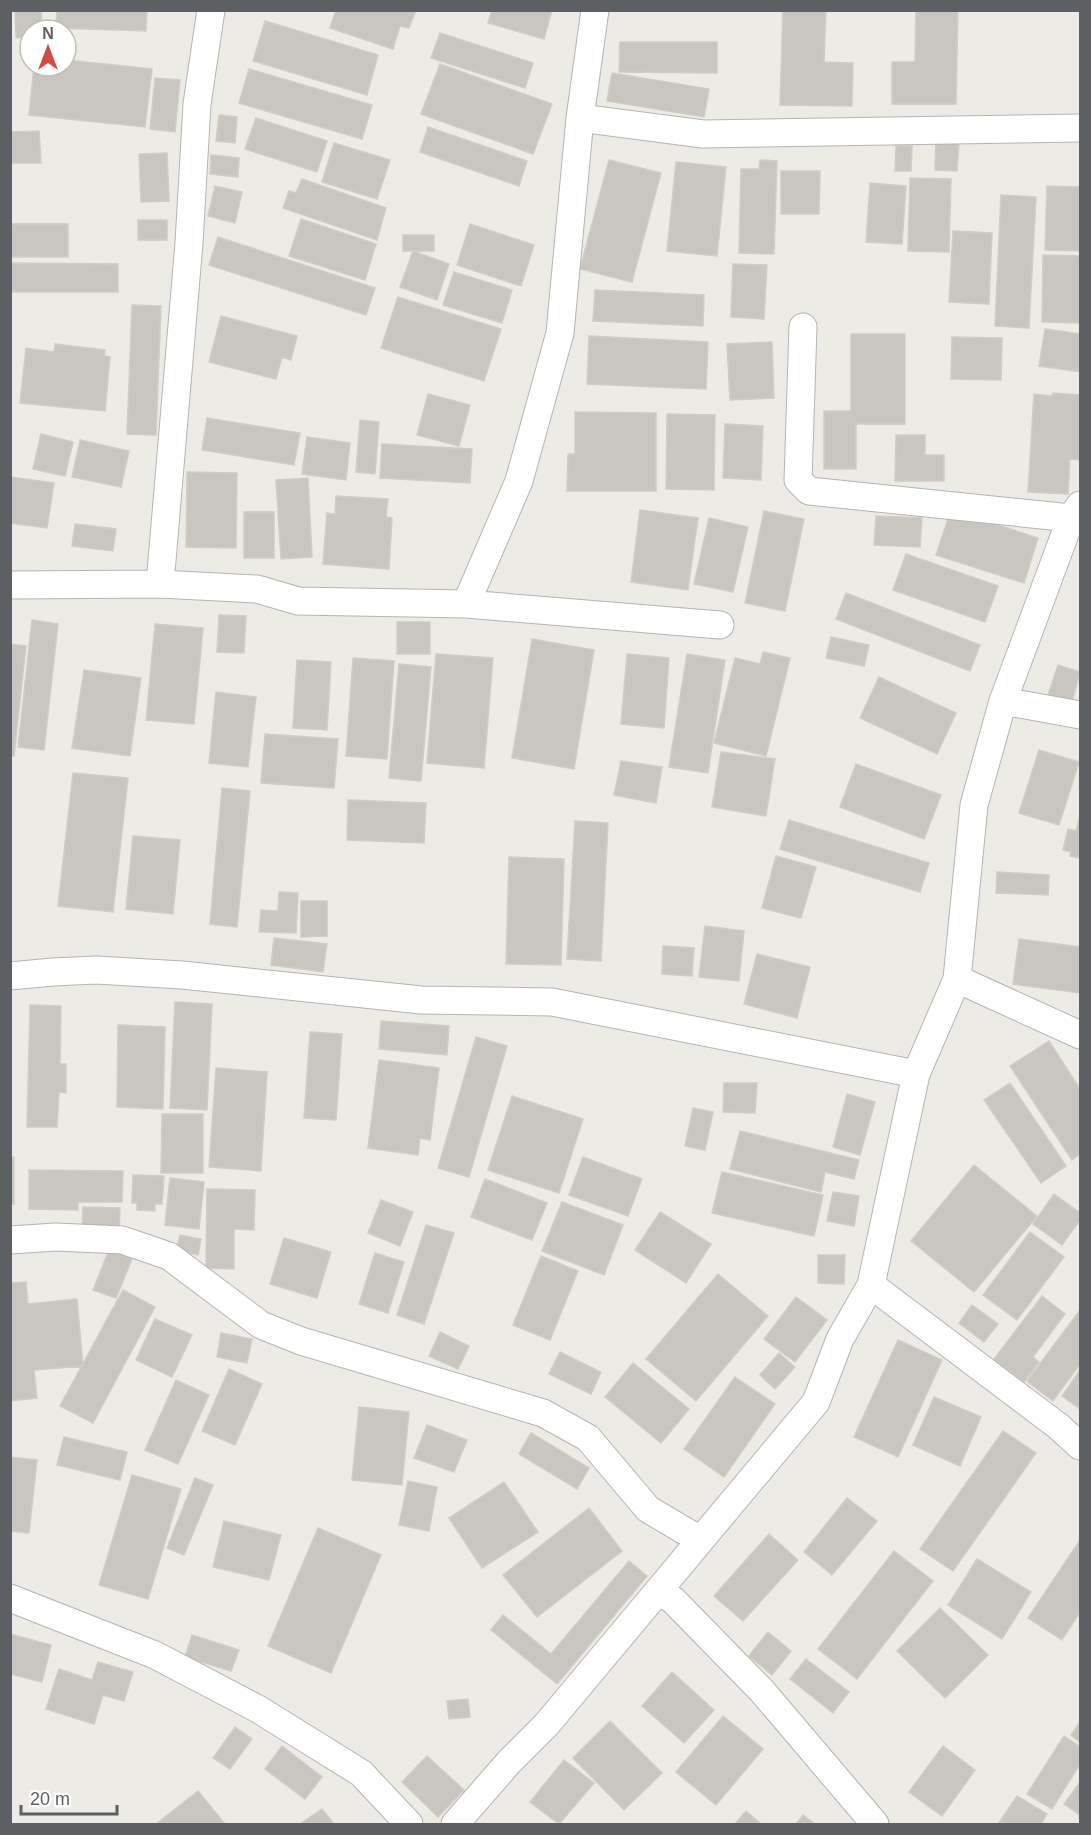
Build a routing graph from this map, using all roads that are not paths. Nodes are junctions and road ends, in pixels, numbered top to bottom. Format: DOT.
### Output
graph roads {
  1 [pos="211,10"];
  2 [pos="595,10"];
  3 [pos="580,118"];
  4 [pos="1080,128"];
  5 [pos="802,327"];
  6 [pos="1076,512"];
  7 [pos="160,584"];
  8 [pos="10,585"];
  9 [pos="466,604"];
  10 [pos="720,625"];
  11 [pos="1004,701"];
  12 [pos="1080,716"];
  13 [pos="10,976"];
  14 [pos="957,979"];
  15 [pos="1080,1035"];
  16 [pos="916,1074"];
  17 [pos="10,1240"];
  18 [pos="871,1285"];
  19 [pos="1080,1446"];
  20 [pos="700,1540"];
  21 [pos="658,1591"];
  22 [pos="10,1598"];
  23 [pos="409,1824"];
  24 [pos="455,1824"];
  25 [pos="875,1824"];
  1 -- 7 [label="street"];
  2 -- 3 [label="street"];
  3 -- 4 [label="street"];
  3 -- 9 [label="street"];
  5 -- 6 [label="street"];
  6 -- 11 [label="street"];
  7 -- 8 [label="street"];
  7 -- 9 [label="street"];
  9 -- 10 [label="street"];
  11 -- 12 [label="street"];
  11 -- 14 [label="street"];
  13 -- 16 [label="street"];
  14 -- 15 [label="street"];
  14 -- 16 [label="street"];
  16 -- 18 [label="street"];
  17 -- 20 [label="street"];
  18 -- 19 [label="street"];
  18 -- 20 [label="street"];
  20 -- 21 [label="street"];
  21 -- 24 [label="street"];
  21 -- 25 [label="street"];
  22 -- 23 [label="street"];
}
